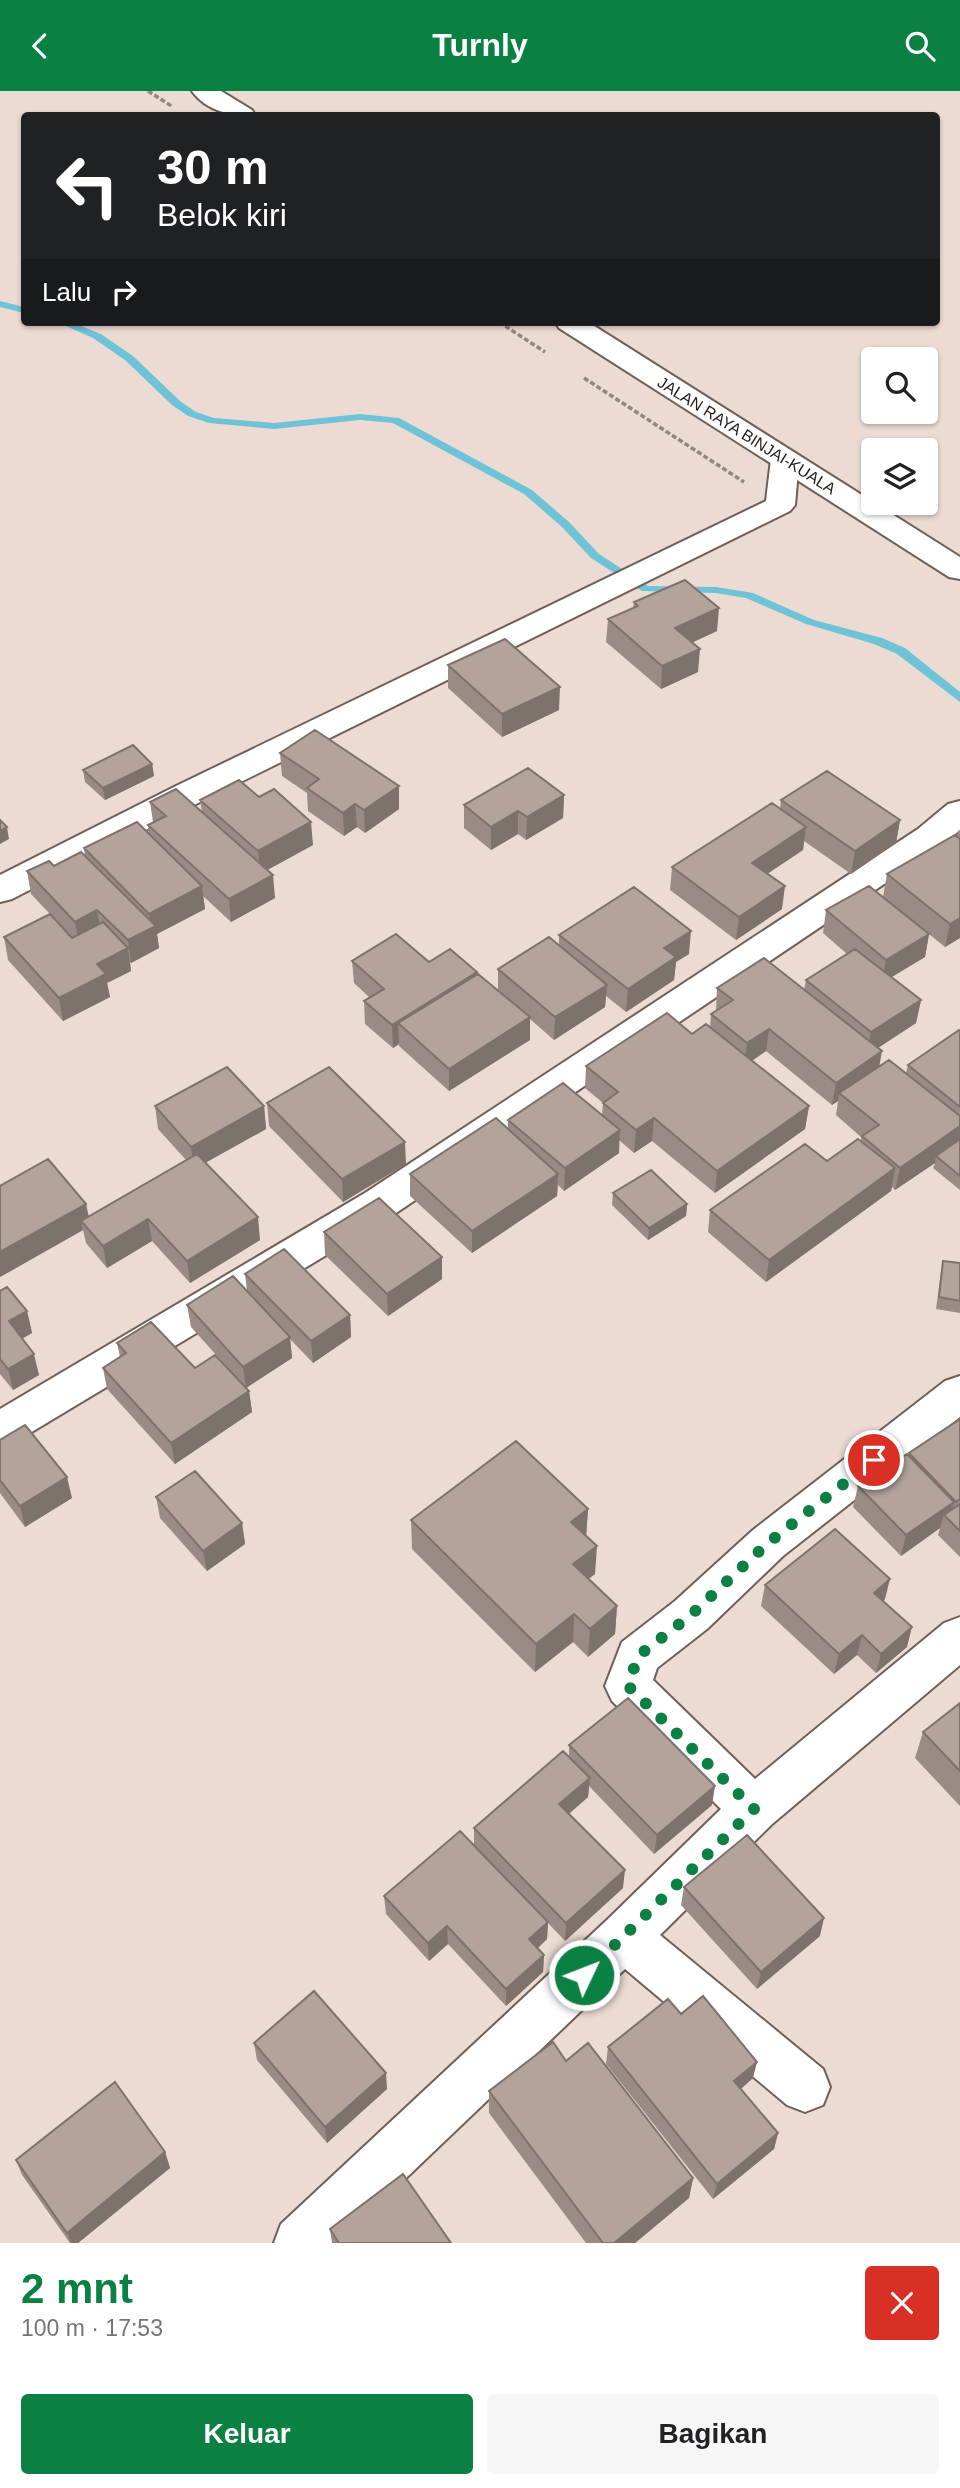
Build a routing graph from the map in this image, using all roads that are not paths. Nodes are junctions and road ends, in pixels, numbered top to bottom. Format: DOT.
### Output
graph roads {
  1 [pos="204,91"];
  2 [pos="238,112"];
  3 [pos="575,326"];
  4 [pos="785,459"];
  5 [pos="960,570"];
  6 [pos="960,812"];
  7 [pos="0,890"];
  8 [pos="960,1392"];
  9 [pos="0,1430"];
  10 [pos="960,1637"];
  11 [pos="754,1809"];
  12 [pos="624,1937"];
  13 [pos="805,2087"];
  14 [pos="300,2243"];
  1 -- 2 [label="street"];
  3 -- 4 [label="street, JALAN RAYA BINJAI-KUALA"];
  4 -- 5 [label="street, JALAN RAYA BINJAI-KUALA"];
  4 -- 7 [label="street"];
  6 -- 9 [label="street"];
  8 -- 11 [label="street"];
  10 -- 11 [label="street"];
  11 -- 12 [label="street"];
  12 -- 13 [label="street"];
  12 -- 14 [label="street"];
}
